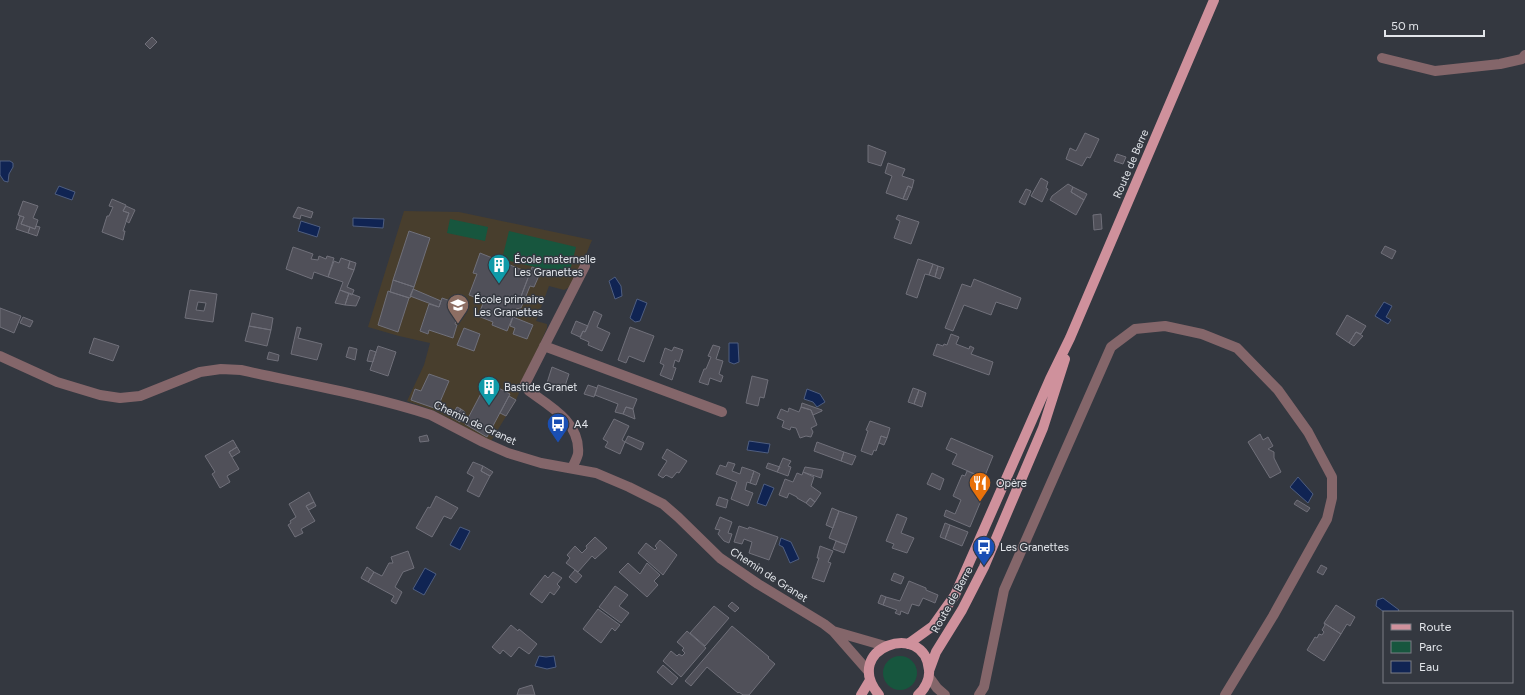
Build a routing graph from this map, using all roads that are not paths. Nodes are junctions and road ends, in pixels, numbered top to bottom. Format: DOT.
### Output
graph roads {
  1 [pos="1214,0"];
  2 [pos="1525,55"];
  3 [pos="1382,58"];
  4 [pos="585,266"];
  5 [pos="1070,338"];
  6 [pos="544,346"];
  7 [pos="0,356"];
  8 [pos="722,412"];
  9 [pos="572,468"];
  10 [pos="833,631"];
  11 [pos="908,644"];
  12 [pos="885,646"];
  13 [pos="929,674"];
  14 [pos="869,676"];
  15 [pos="861,695"];
  16 [pos="879,695"];
  17 [pos="918,695"];
  18 [pos="945,695"];
  19 [pos="979,695"];
  20 [pos="1225,695"];
  1 -- 5 [label="main road, Route de Berre"];
  2 -- 3 [label="street"];
  4 -- 6 [label="street"];
  5 -- 11 [label="main road, Route de Berre"];
  5 -- 13 [label="main road, Route de Berre"];
  6 -- 8 [label="street"];
  6 -- 9 [label="street"];
  7 -- 9 [label="street, Chemin de Granet"];
  9 -- 10 [label="street, Chemin de Granet"];
  10 -- 12 [label="street, Chemin de Granet"];
  10 -- 14 [label="street, Chemin de Granet"];
  11 -- 12 [label="main road"];
  11 -- 13 [label="main road"];
  12 -- 14 [label="main road"];
  13 -- 17 [label="main road, Route de Berre"];
  13 -- 18 [label="street"];
  14 -- 15 [label="main road"];
  14 -- 16 [label="main road"];
  19 -- 20 [label="street"];
}
